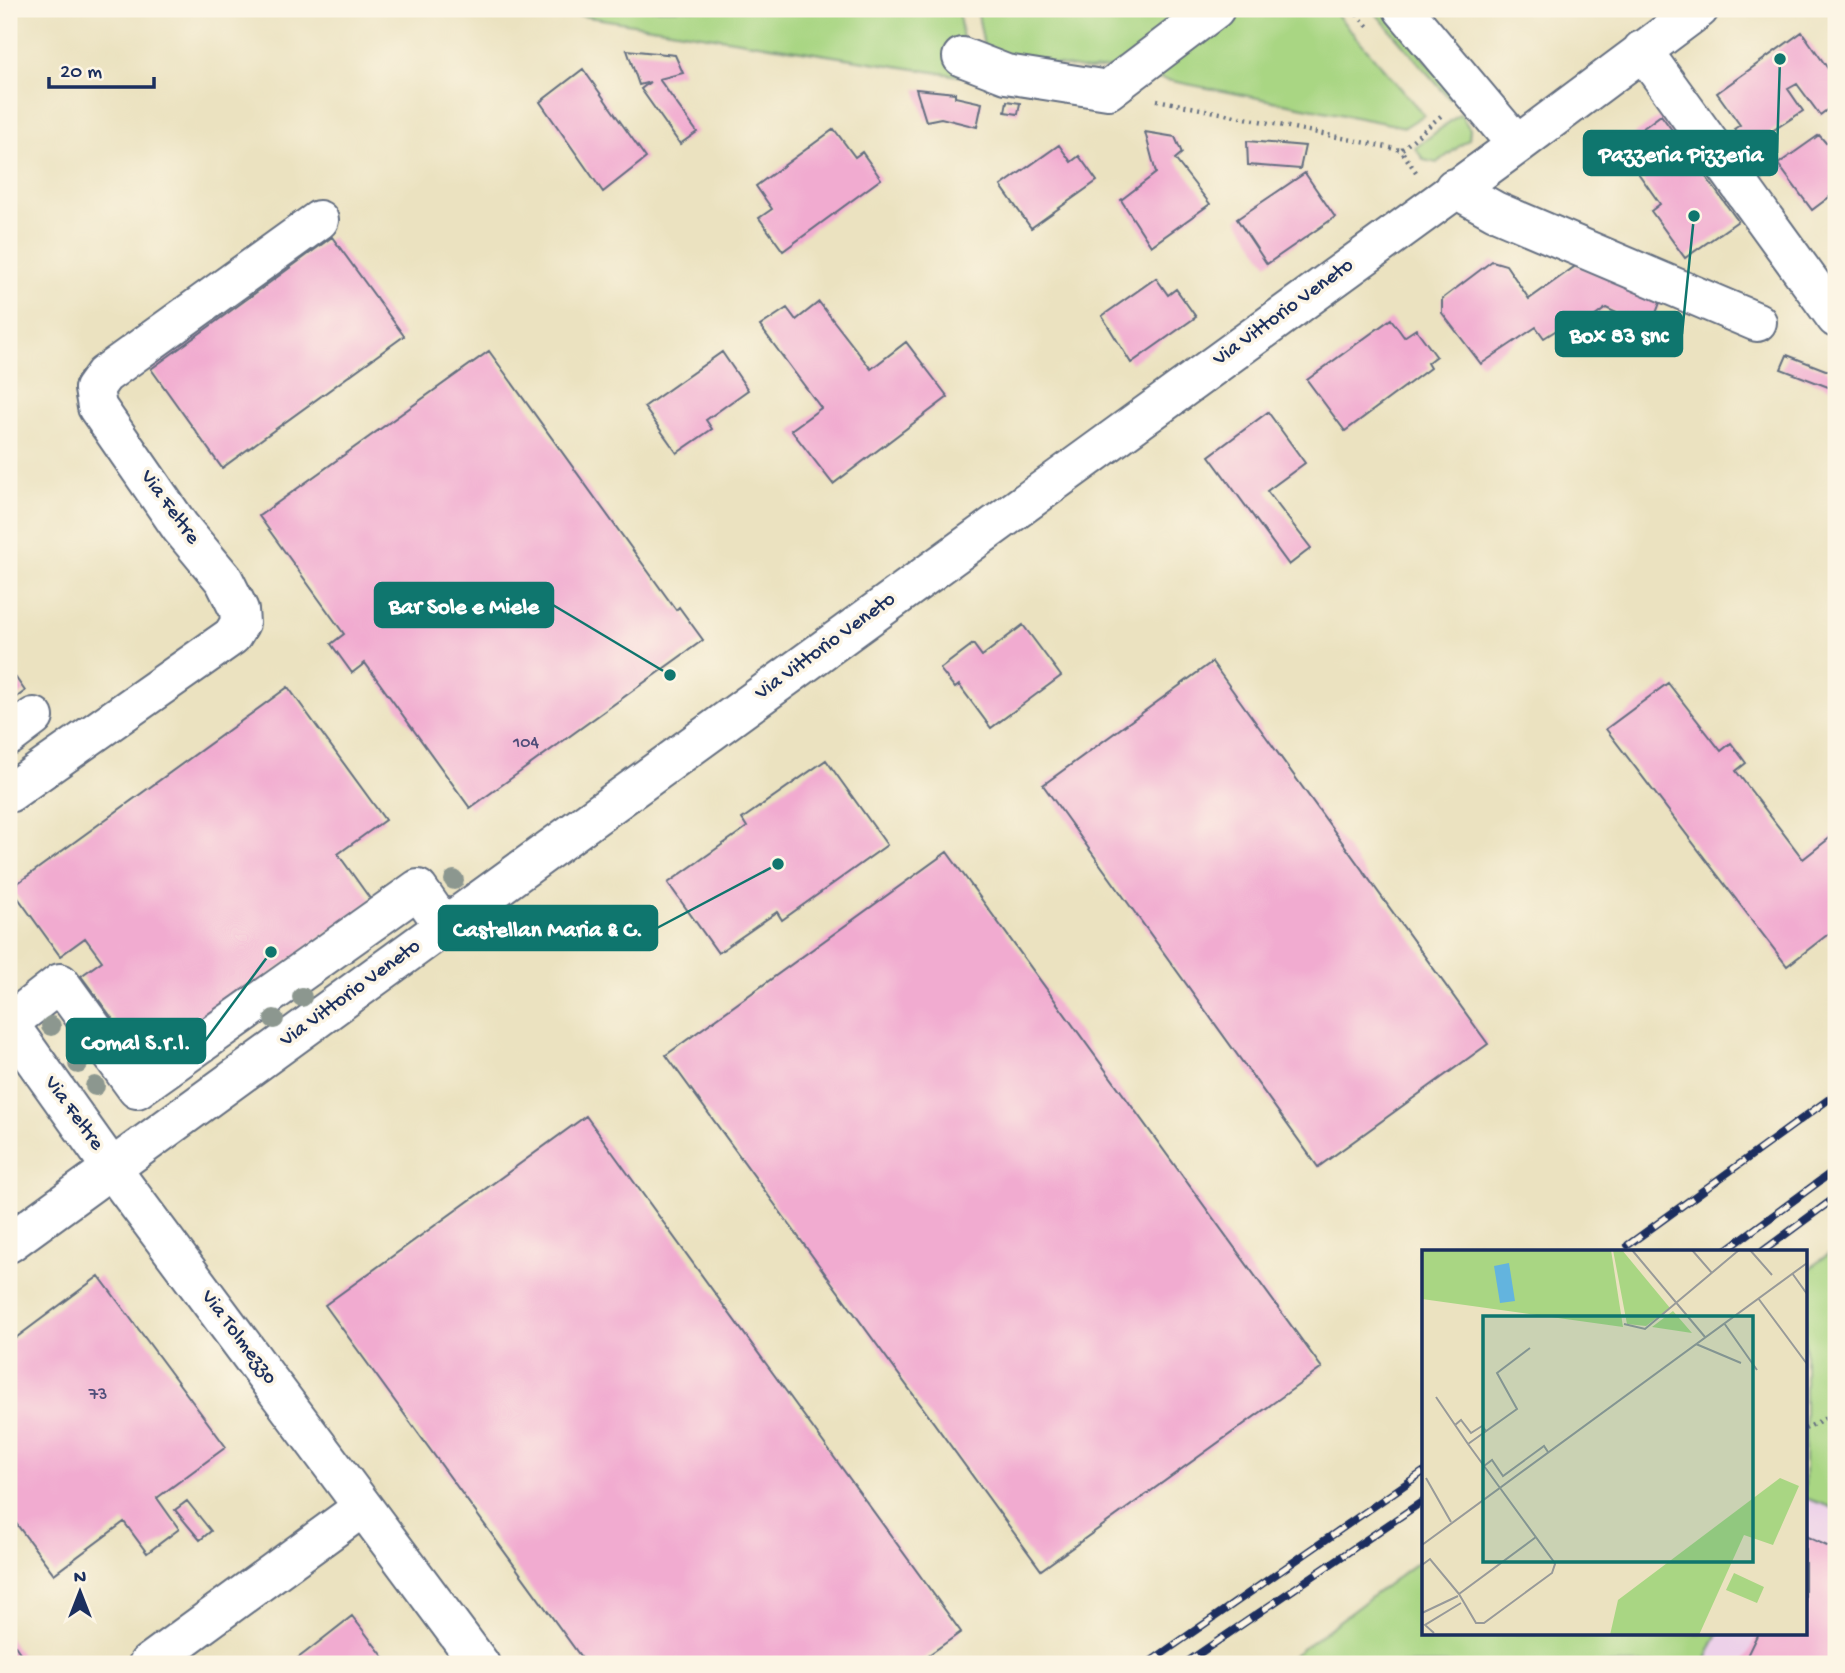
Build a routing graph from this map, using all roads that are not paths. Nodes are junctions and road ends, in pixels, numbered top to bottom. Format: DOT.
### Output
graph roads {
  1 [pos="1216,9"];
  2 [pos="1403,9"];
  3 [pos="1699,9"];
  4 [pos="1642,50"];
  5 [pos="961,57"];
  6 [pos="1517,145"];
  7 [pos="1445,195"];
  8 [pos="319,220"];
  9 [pos="1836,318"];
  10 [pos="1757,322"];
  11 [pos="13,780"];
  12 [pos="444,926"];
  13 [pos="276,990"];
  14 [pos="9,1024"];
  15 [pos="303,1029"];
  16 [pos="113,1169"];
  17 [pos="9,1243"];
  18 [pos="363,1507"];
  19 [pos="148,1664"];
  20 [pos="480,1664"];
  1 -- 5 [label="street"];
  2 -- 6 [label="street"];
  3 -- 4 [label="street, Via Vittorio Veneto"];
  4 -- 6 [label="street, Via Vittorio Veneto"];
  4 -- 9 [label="street"];
  6 -- 7 [label="street, Via Vittorio Veneto"];
  7 -- 10 [label="street"];
  7 -- 12 [label="street, Via Vittorio Veneto"];
  8 -- 11 [label="street, Via Feltre"];
  12 -- 13 [label="street"];
  12 -- 15 [label="street, Via Vittorio Veneto"];
  13 -- 14 [label="street"];
  13 -- 15 [label="street"];
  14 -- 16 [label="street, Via Feltre"];
  15 -- 16 [label="street, Via Vittorio Veneto"];
  16 -- 17 [label="street, Via Vittorio Veneto"];
  16 -- 18 [label="street, Via Tolmezzo"];
  18 -- 19 [label="street"];
  18 -- 20 [label="street, Via Tolmezzo"];
}
